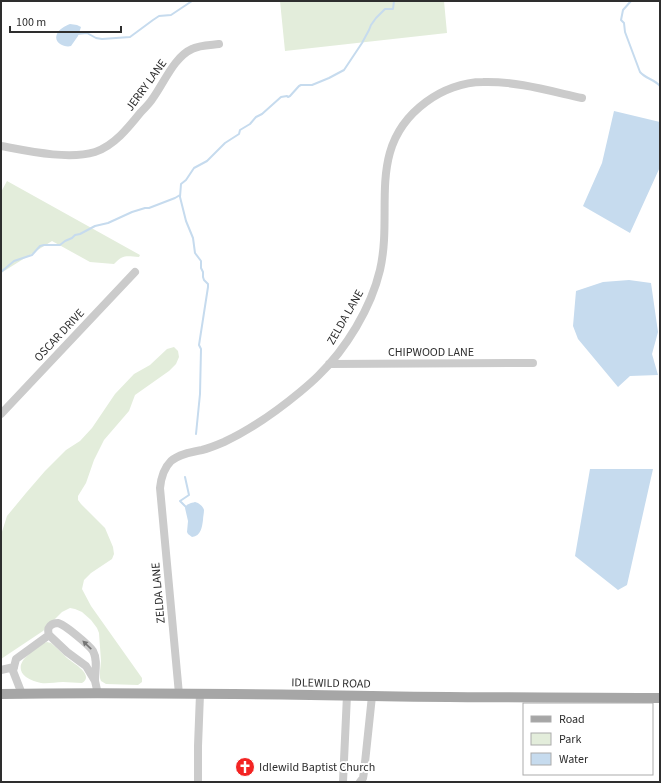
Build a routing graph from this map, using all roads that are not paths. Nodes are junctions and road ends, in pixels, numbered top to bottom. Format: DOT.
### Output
graph roads {
  1 [pos="220,44"];
  2 [pos="582,98"];
  3 [pos="1,146"];
  4 [pos="135,272"];
  5 [pos="533,363"];
  6 [pos="329,364"];
  7 [pos="1,414"];
  8 [pos="49,635"];
  9 [pos="14,667"];
  10 [pos="1,670"];
  11 [pos="96,681"];
  12 [pos="1,694"];
  13 [pos="22,694"];
  14 [pos="98,694"];
  15 [pos="179,694"];
  16 [pos="200,694"];
  17 [pos="347,695"];
  18 [pos="372,696"];
  19 [pos="660,698"];
  20 [pos="198,782"];
  21 [pos="343,782"];
  22 [pos="360,782"];
  1 -- 3 [label="street, JERRY LANE"];
  2 -- 6 [label="street, ZELDA LANE"];
  4 -- 7 [label="street, OSCAR DRIVE"];
  5 -- 6 [label="street, CHIPWOOD LANE"];
  6 -- 15 [label="street, ZELDA LANE"];
  8 -- 9 [label="street"];
  8 -- 11 [label="street"];
  11 -- 8 [label="street, one-way"];
  9 -- 10 [label="street"];
  9 -- 13 [label="street"];
  11 -- 14 [label="street"];
  12 -- 13 [label="main road, IDLEWILD ROAD"];
  13 -- 14 [label="main road, IDLEWILD ROAD"];
  14 -- 15 [label="main road, IDLEWILD ROAD"];
  15 -- 16 [label="main road, IDLEWILD ROAD"];
  16 -- 17 [label="main road, IDLEWILD ROAD"];
  16 -- 20 [label="street"];
  17 -- 18 [label="main road, IDLEWILD ROAD"];
  17 -- 21 [label="street"];
  18 -- 19 [label="main road, IDLEWILD ROAD"];
  18 -- 22 [label="street"];
}
